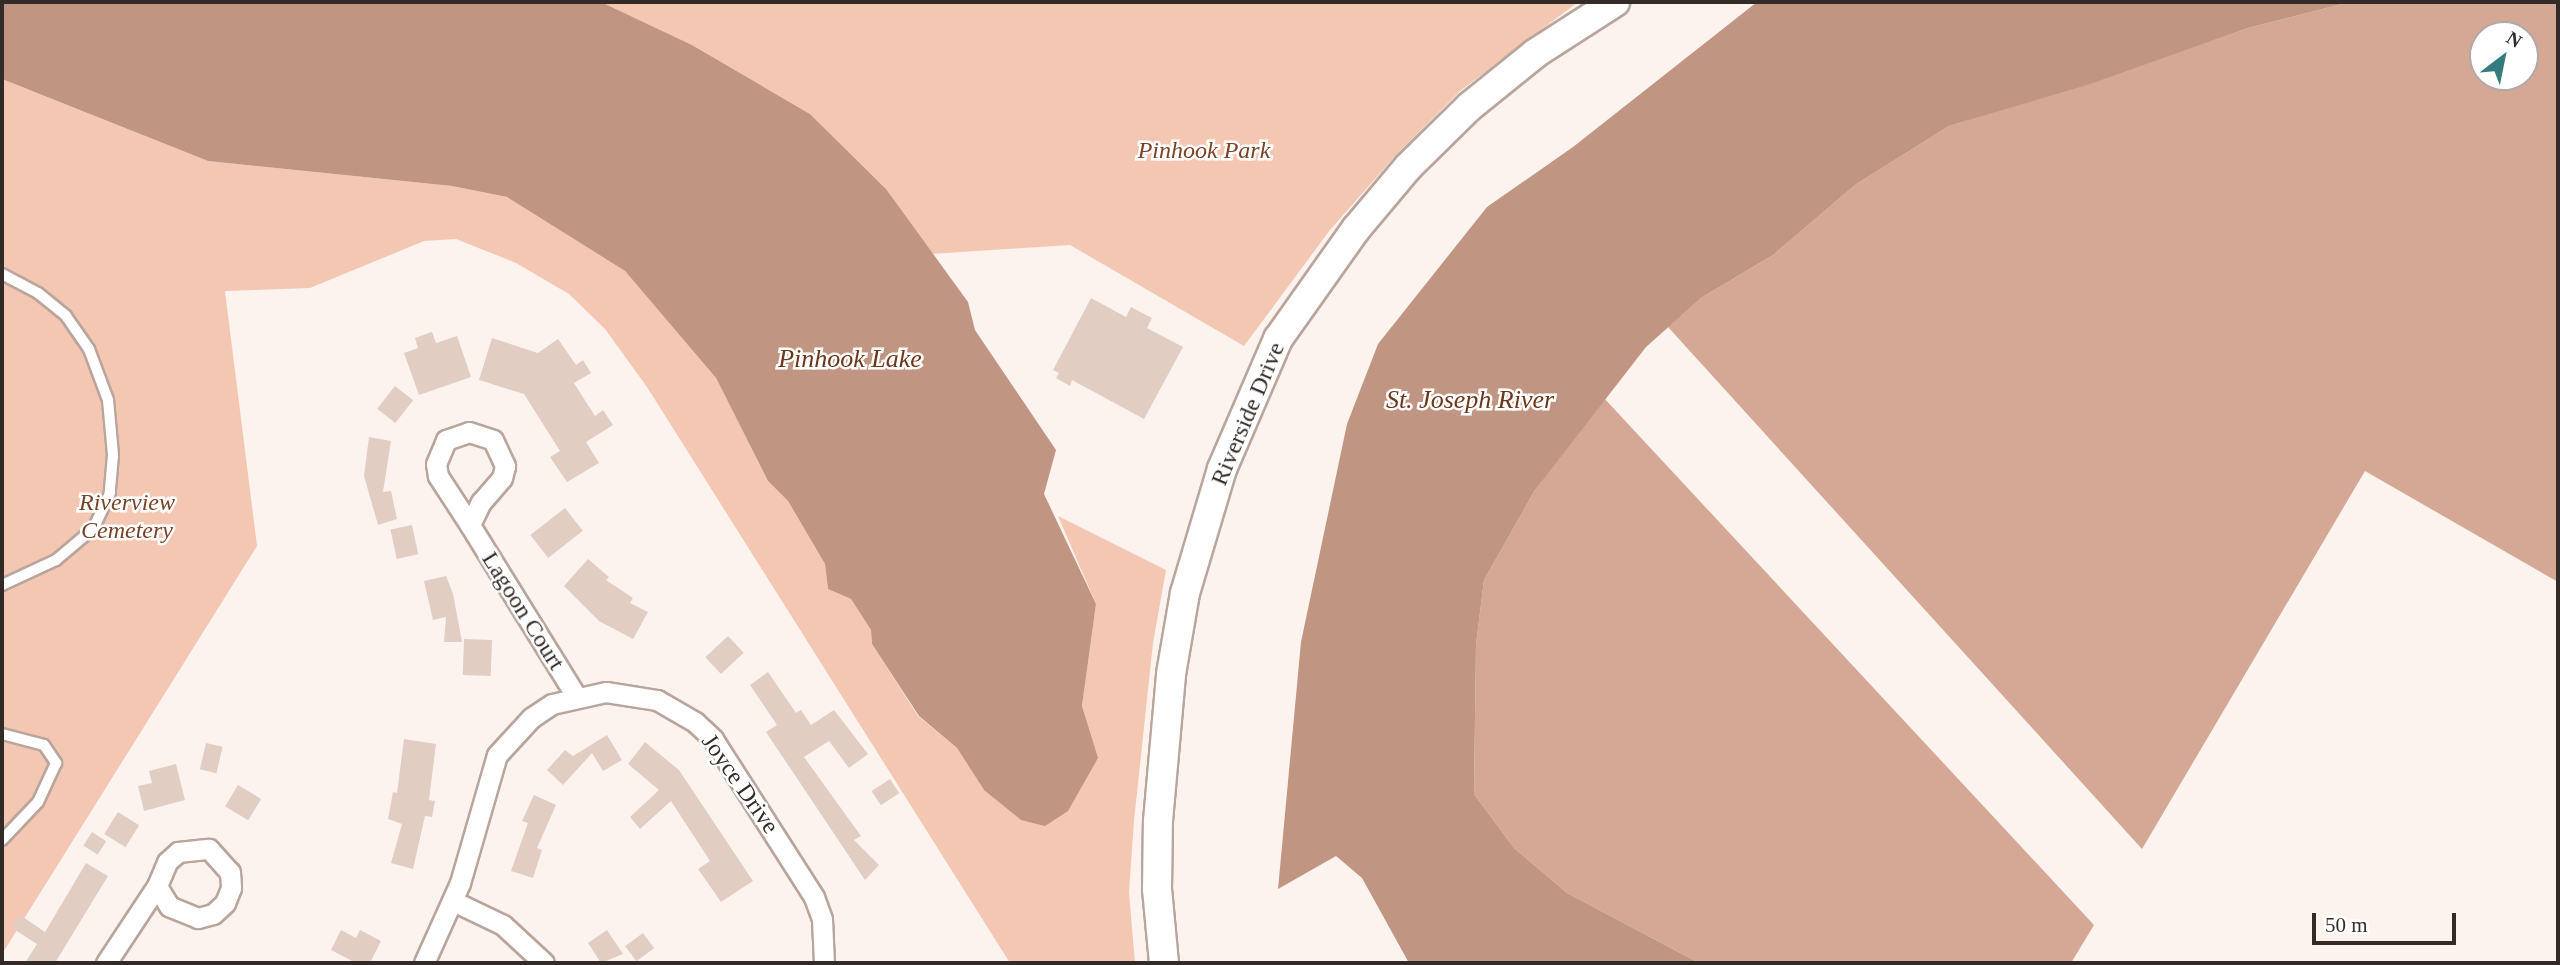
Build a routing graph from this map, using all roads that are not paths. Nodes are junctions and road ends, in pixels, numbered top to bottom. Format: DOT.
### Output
graph roads {
  1 [pos="1615,2"];
  2 [pos="2,274"];
  3 [pos="470,525"];
  4 [pos="2,585"];
  5 [pos="576,696"];
  6 [pos="2,734"];
  7 [pos="2,840"];
  8 [pos="158,886"];
  9 [pos="453,901"];
  10 [pos="106,963"];
  11 [pos="424,963"];
  12 [pos="544,963"];
  13 [pos="824,963"];
  14 [pos="1164,963"];
  1 -- 14 [label="street, Riverside Drive"];
  2 -- 4 [label="lane"];
  3 -- 3 [label="street, Lagoon Court"];
  3 -- 5 [label="street, Lagoon Court"];
  5 -- 9 [label="street"];
  5 -- 13 [label="street, Joyce Drive"];
  6 -- 7 [label="lane"];
  8 -- 10 [label="street"];
  9 -- 11 [label="street"];
  9 -- 12 [label="street"];
}
